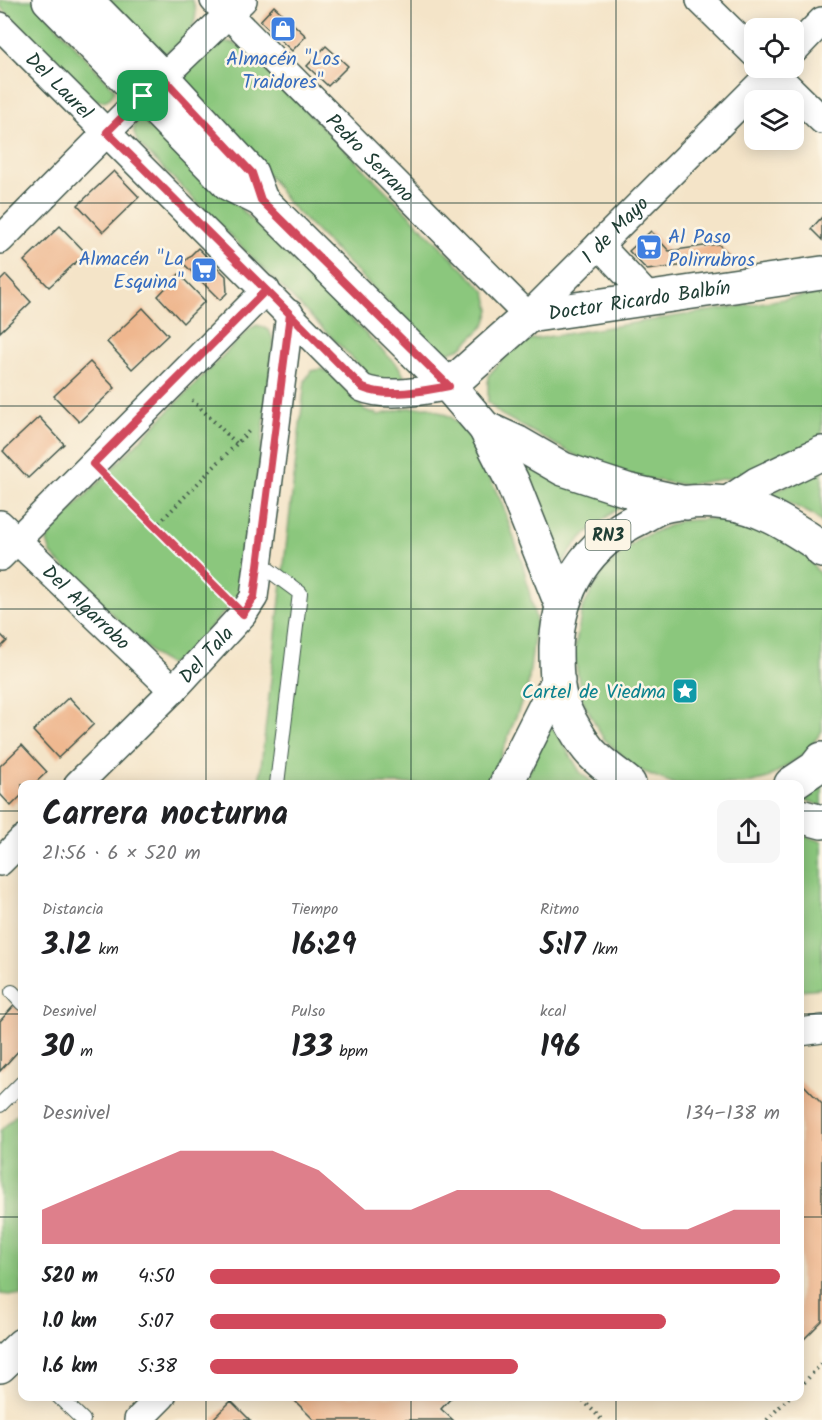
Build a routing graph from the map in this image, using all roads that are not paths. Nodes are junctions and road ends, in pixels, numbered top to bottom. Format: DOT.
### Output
graph roads {
  1 [pos="49,0"];
  2 [pos="83,0"];
  3 [pos="700,0"];
  4 [pos="229,5"];
  5 [pos="822,21"];
  6 [pos="0,26"];
  7 [pos="804,40"];
  8 [pos="744,42"];
  9 [pos="756,78"];
  10 [pos="781,78"];
  11 [pos="153,87"];
  12 [pos="822,120"];
  13 [pos="107,132"];
  14 [pos="0,240"];
  15 [pos="599,244"];
  16 [pos="822,273"];
  17 [pos="266,290"];
  18 [pos="650,298"];
  19 [pos="290,314"];
  20 [pos="528,316"];
  21 [pos="449,386"];
  22 [pos="485,428"];
  23 [pos="822,453"];
  24 [pos="686,503"];
  25 [pos="728,503"];
  26 [pos="5,541"];
  27 [pos="822,551"];
  28 [pos="258,562"];
  29 [pos="562,606"];
  30 [pos="558,681"];
  31 [pos="172,690"];
  32 [pos="822,759"];
  33 [pos="82,780"];
  34 [pos="277,780"];
  35 [pos="508,780"];
  36 [pos="624,780"];
  37 [pos="797,780"];
  38 [pos="804,817"];
  39 [pos="822,822"];
  40 [pos="18,844"];
  41 [pos="0,862"];
  42 [pos="12,992"];
  43 [pos="18,999"];
  44 [pos="822,1029"];
  45 [pos="804,1031"];
  46 [pos="18,1087"];
  47 [pos="0,1106"];
  48 [pos="63,1401"];
  49 [pos="157,1401"];
  50 [pos="83,1420"];
  51 [pos="138,1420"];
  1 -- 11 [label="main road"];
  2 -- 11 [label="main road"];
  3 -- 8 [label="street"];
  4 -- 11 [label="street"];
  4 -- 20 [label="street, Pedro Serrano"];
  5 -- 7 [label="street"];
  6 -- 13 [label="street, Del Laurel"];
  9 -- 15 [label="street, 1 de Mayo"];
  10 -- 12 [label="street"];
  11 -- 13 [label="street"];
  11 -- 21 [label="main road"];
  13 -- 14 [label="street"];
  13 -- 17 [label="street, Del Laurel"];
  15 -- 18 [label="street"];
  15 -- 20 [label="street, 1 de Mayo"];
  16 -- 18 [label="main road, Doctor Ricardo Balbín"];
  17 -- 19 [label="street, Del Laurel"];
  17 -- 26 [label="street"];
  18 -- 20 [label="main road, Doctor Ricardo Balbín"];
  19 -- 21 [label="street, Del Laurel"];
  19 -- 28 [label="street, Del Tala"];
  20 -- 21 [label="main road, 1 de Mayo"];
  21 -- 22 [label="main road"];
  22 -- 24 [label="main road"];
  22 -- 29 [label="main road"];
  23 -- 25 [label="main road"];
  24 -- 25 [label="main road, RN3"];
  24 -- 29 [label="main road, RN3"];
  25 -- 27 [label="main road, RN3"];
  26 -- 31 [label="street, Del Algarrobo"];
  28 -- 31 [label="street, Del Tala"];
  28 -- 34 [label="lane"];
  29 -- 30 [label="main road, RN3"];
  30 -- 35 [label="main road"];
  30 -- 36 [label="main road, RN3"];
  31 -- 33 [label="street, Del Tala"];
  32 -- 37 [label="main road"];
  38 -- 39 [label="main road"];
  40 -- 41 [label="street"];
  42 -- 43 [label="lane"];
  44 -- 45 [label="street"];
  46 -- 47 [label="lane"];
  48 -- 50 [label="lane"];
  49 -- 51 [label="street"];
}
